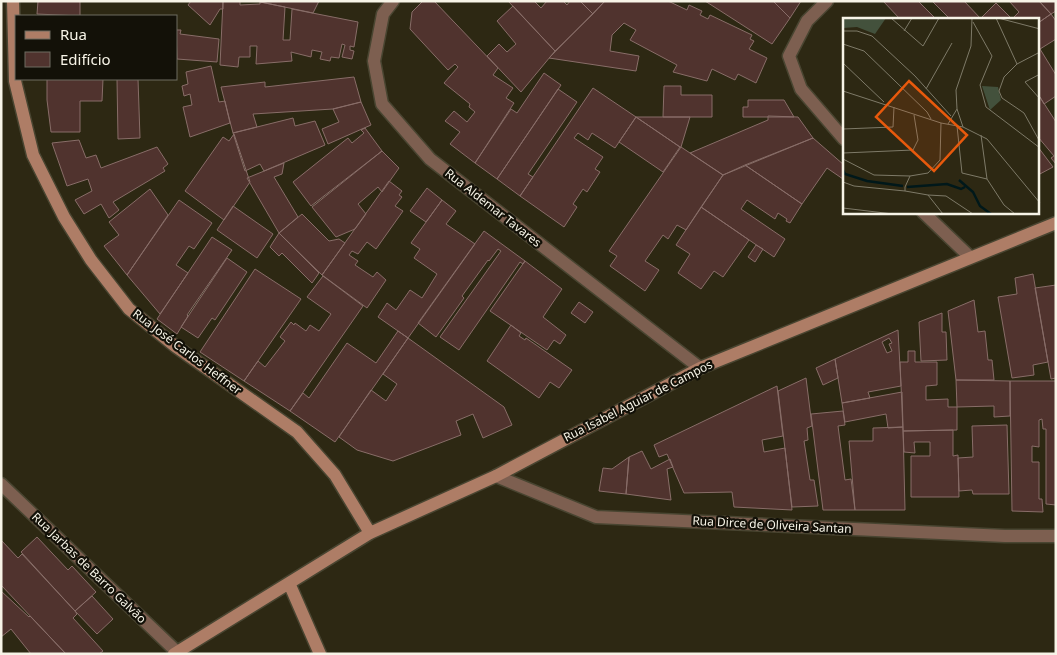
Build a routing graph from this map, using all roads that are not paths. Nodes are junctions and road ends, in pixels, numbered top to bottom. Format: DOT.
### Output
graph roads {
  1 [pos="13,1"];
  2 [pos="393,1"];
  3 [pos="827,1"];
  4 [pos="843,137"];
  5 [pos="925,214"];
  6 [pos="1056,223"];
  7 [pos="970,257"];
  8 [pos="700,368"];
  9 [pos="496,476"];
  10 [pos="1,484"];
  11 [pos="370,533"];
  12 [pos="1056,536"];
  13 [pos="289,583"];
  14 [pos="176,653"];
  15 [pos="320,654"];
  1 -- 11 [label="main road, Rua José Carlos Heffner"];
  2 -- 8 [label="street, Rua Aldemar Tavares"];
  3 -- 4 [label="street"];
  5 -- 7 [label="street"];
  6 -- 7 [label="main road, Rua Isabel Aguiar de Campos"];
  7 -- 8 [label="main road, Rua Isabel Aguiar de Campos"];
  8 -- 9 [label="main road, Rua Isabel Aguiar de Campos"];
  9 -- 11 [label="main road, Rua Isabel Aguiar de Campos"];
  9 -- 12 [label="street, Rua Dirce de Oliveira Santan"];
  10 -- 14 [label="street, Rua Jarbas de Barro Galvão"];
  11 -- 13 [label="main road, Rua Isabel Aguiar de Campos"];
  13 -- 14 [label="main road, Rua Isabel Aguiar de Campos"];
  13 -- 15 [label="main road"];
}
